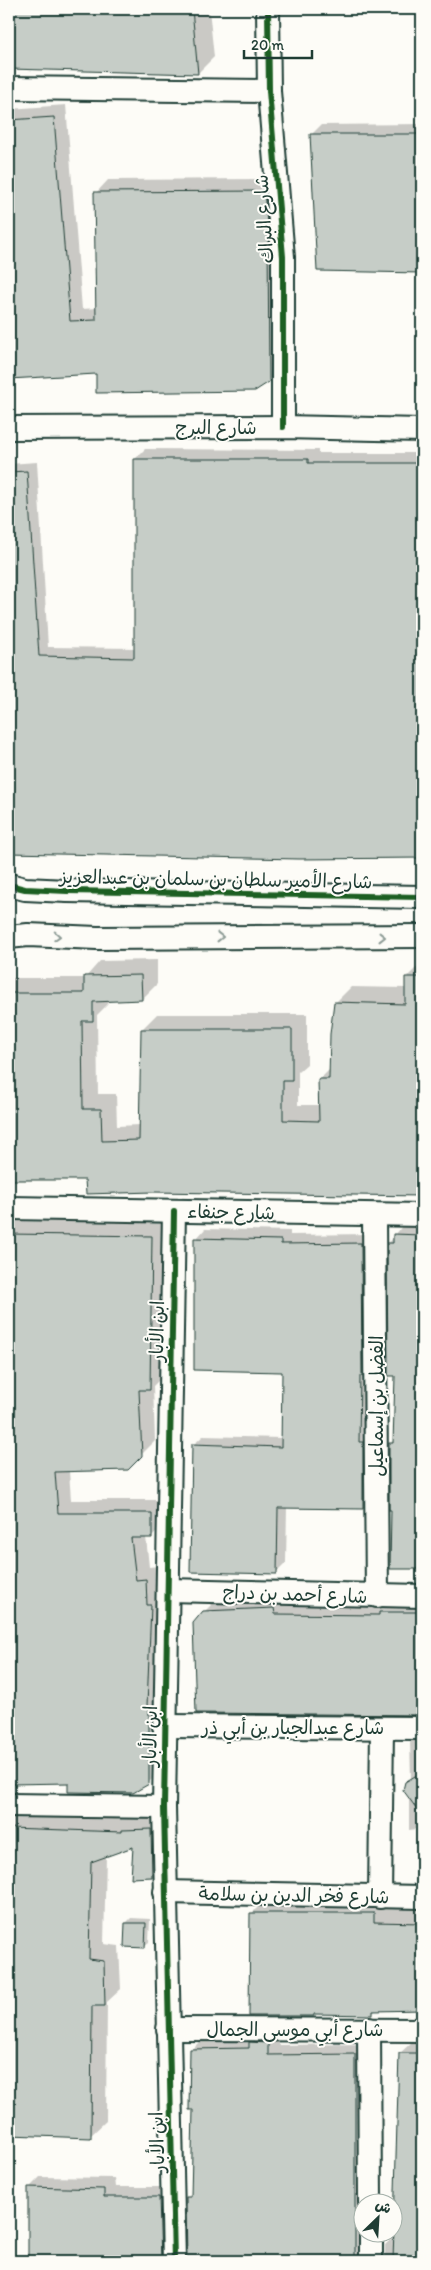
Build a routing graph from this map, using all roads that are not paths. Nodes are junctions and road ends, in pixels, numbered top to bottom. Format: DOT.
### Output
graph roads {
  1 [pos="268,9"];
  2 [pos="9,88"];
  3 [pos="269,91"];
  4 [pos="283,427"];
  5 [pos="9,428"];
  6 [pos="422,430"];
  7 [pos="14,889"];
  8 [pos="422,897"];
  9 [pos="15,935"];
  10 [pos="422,936"];
  11 [pos="9,1208"];
  12 [pos="174,1211"];
  13 [pos="422,1215"];
  14 [pos="374,1216"];
  15 [pos="168,1590"];
  16 [pos="377,1596"];
  17 [pos="422,1596"];
  18 [pos="164,1726"];
  19 [pos="382,1728"];
  20 [pos="422,1728"];
  21 [pos="9,1805"];
  22 [pos="164,1807"];
  23 [pos="165,1892"];
  24 [pos="380,1897"];
  25 [pos="422,1898"];
  26 [pos="368,2029"];
  27 [pos="168,2030"];
  28 [pos="422,2030"];
  29 [pos="370,2192"];
  30 [pos="371,2242"];
  31 [pos="174,2261"];
  32 [pos="371,2261"];
  1 -- 3 [label="street, شارع البراك"];
  2 -- 3 [label="street"];
  3 -- 4 [label="street, شارع البراك"];
  4 -- 5 [label="street, شارع البرج"];
  4 -- 6 [label="street, شارع البرج"];
  7 -- 8 [label="street, شارع الأمير سلطان بن سلمان بن عبدالعزيز"];
  9 -- 10 [label="street, one-way"];
  11 -- 12 [label="street, شارع جنفاء"];
  12 -- 14 [label="street, شارع جنفاء"];
  12 -- 15 [label="street, ابن الأبار"];
  13 -- 14 [label="street, شارع جنفاء"];
  14 -- 16 [label="street, الفضل بن إسماعيل"];
  15 -- 16 [label="street, شارع أحمد بن دراج"];
  15 -- 18 [label="street, ابن الأبار"];
  16 -- 17 [label="street, شارع أحمد بن دراج"];
  18 -- 19 [label="street, شارع عبدالجبار بن أبي ذر"];
  18 -- 22 [label="street, ابن الأبار"];
  19 -- 20 [label="street, شارع عبدالجبار بن أبي ذر"];
  19 -- 24 [label="street"];
  21 -- 22 [label="street"];
  22 -- 23 [label="street, ابن الأبار"];
  23 -- 24 [label="street, شارع فخر الدين بن سلامة"];
  23 -- 27 [label="street, ابن الأبار"];
  24 -- 25 [label="street, شارع فخر الدين بن سلامة"];
  26 -- 27 [label="street, شارع أبي موسى الجمال"];
  26 -- 28 [label="street, شارع أبي موسى الجمال"];
  26 -- 29 [label="street"];
  27 -- 31 [label="street, ابن الأبار"];
  30 -- 32 [label="street"];
}
